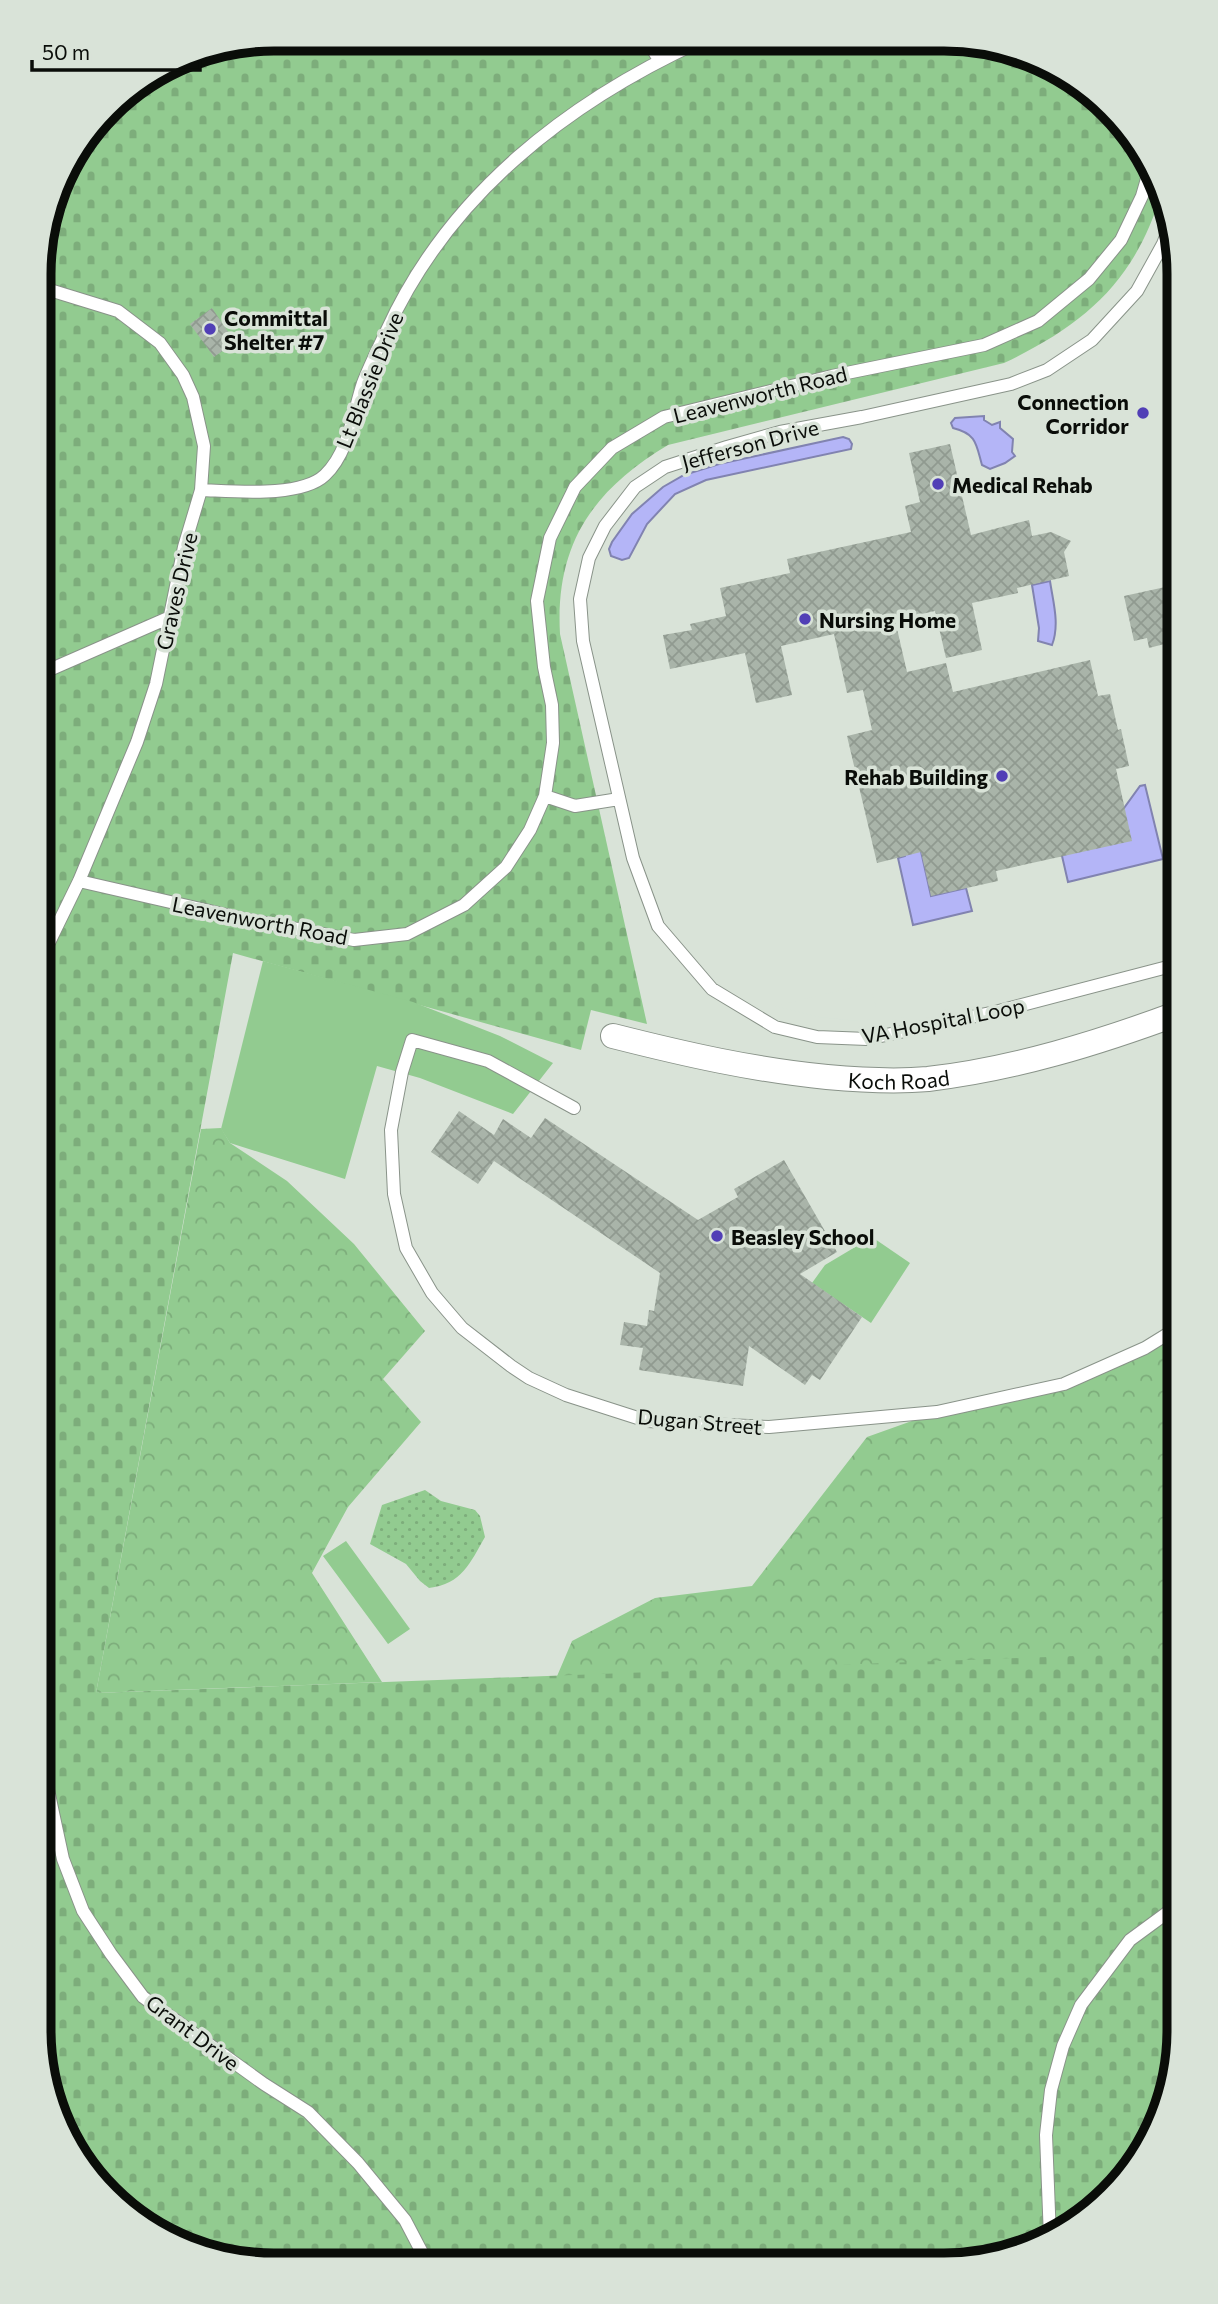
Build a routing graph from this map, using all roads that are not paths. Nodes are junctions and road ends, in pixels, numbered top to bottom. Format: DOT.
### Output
graph roads {
  1 [pos="654,51"];
  2 [pos="679,51"];
  3 [pos="659,60"];
  4 [pos="1146,181"];
  5 [pos="1164,241"];
  6 [pos="51,290"];
  7 [pos="201,491"];
  8 [pos="169,618"];
  9 [pos="51,669"];
  10 [pos="545,796"];
  11 [pos="619,799"];
  12 [pos="79,881"];
  13 [pos="658,926"];
  14 [pos="51,938"];
  15 [pos="1167,967"];
  16 [pos="1167,1017"];
  17 [pos="613,1036"];
  18 [pos="574,1108"];
  19 [pos="1167,1335"];
  20 [pos="51,1804"];
  21 [pos="1167,1912"];
  22 [pos="1050,2226"];
  23 [pos="422,2253"];
  1 -- 3 [label="lane"];
  2 -- 3 [label="lane, Lt Blassie Drive"];
  3 -- 7 [label="lane, Lt Blassie Drive"];
  4 -- 10 [label="lane, Leavenworth Road"];
  5 -- 11 [label="lane, Jefferson Drive"];
  6 -- 7 [label="lane, Graves Drive"];
  7 -- 8 [label="lane, Graves Drive"];
  8 -- 9 [label="lane"];
  8 -- 12 [label="lane, Graves Drive"];
  10 -- 11 [label="lane"];
  10 -- 12 [label="lane, Leavenworth Road"];
  11 -- 13 [label="lane, Jefferson Drive"];
  12 -- 14 [label="lane, Graves Drive"];
  13 -- 15 [label="lane, VA Hospital Loop"];
  16 -- 17 [label="street, Koch Road"];
  18 -- 19 [label="lane, Dugan Street"];
  20 -- 23 [label="lane, Grant Drive"];
  21 -- 22 [label="lane"];
}
